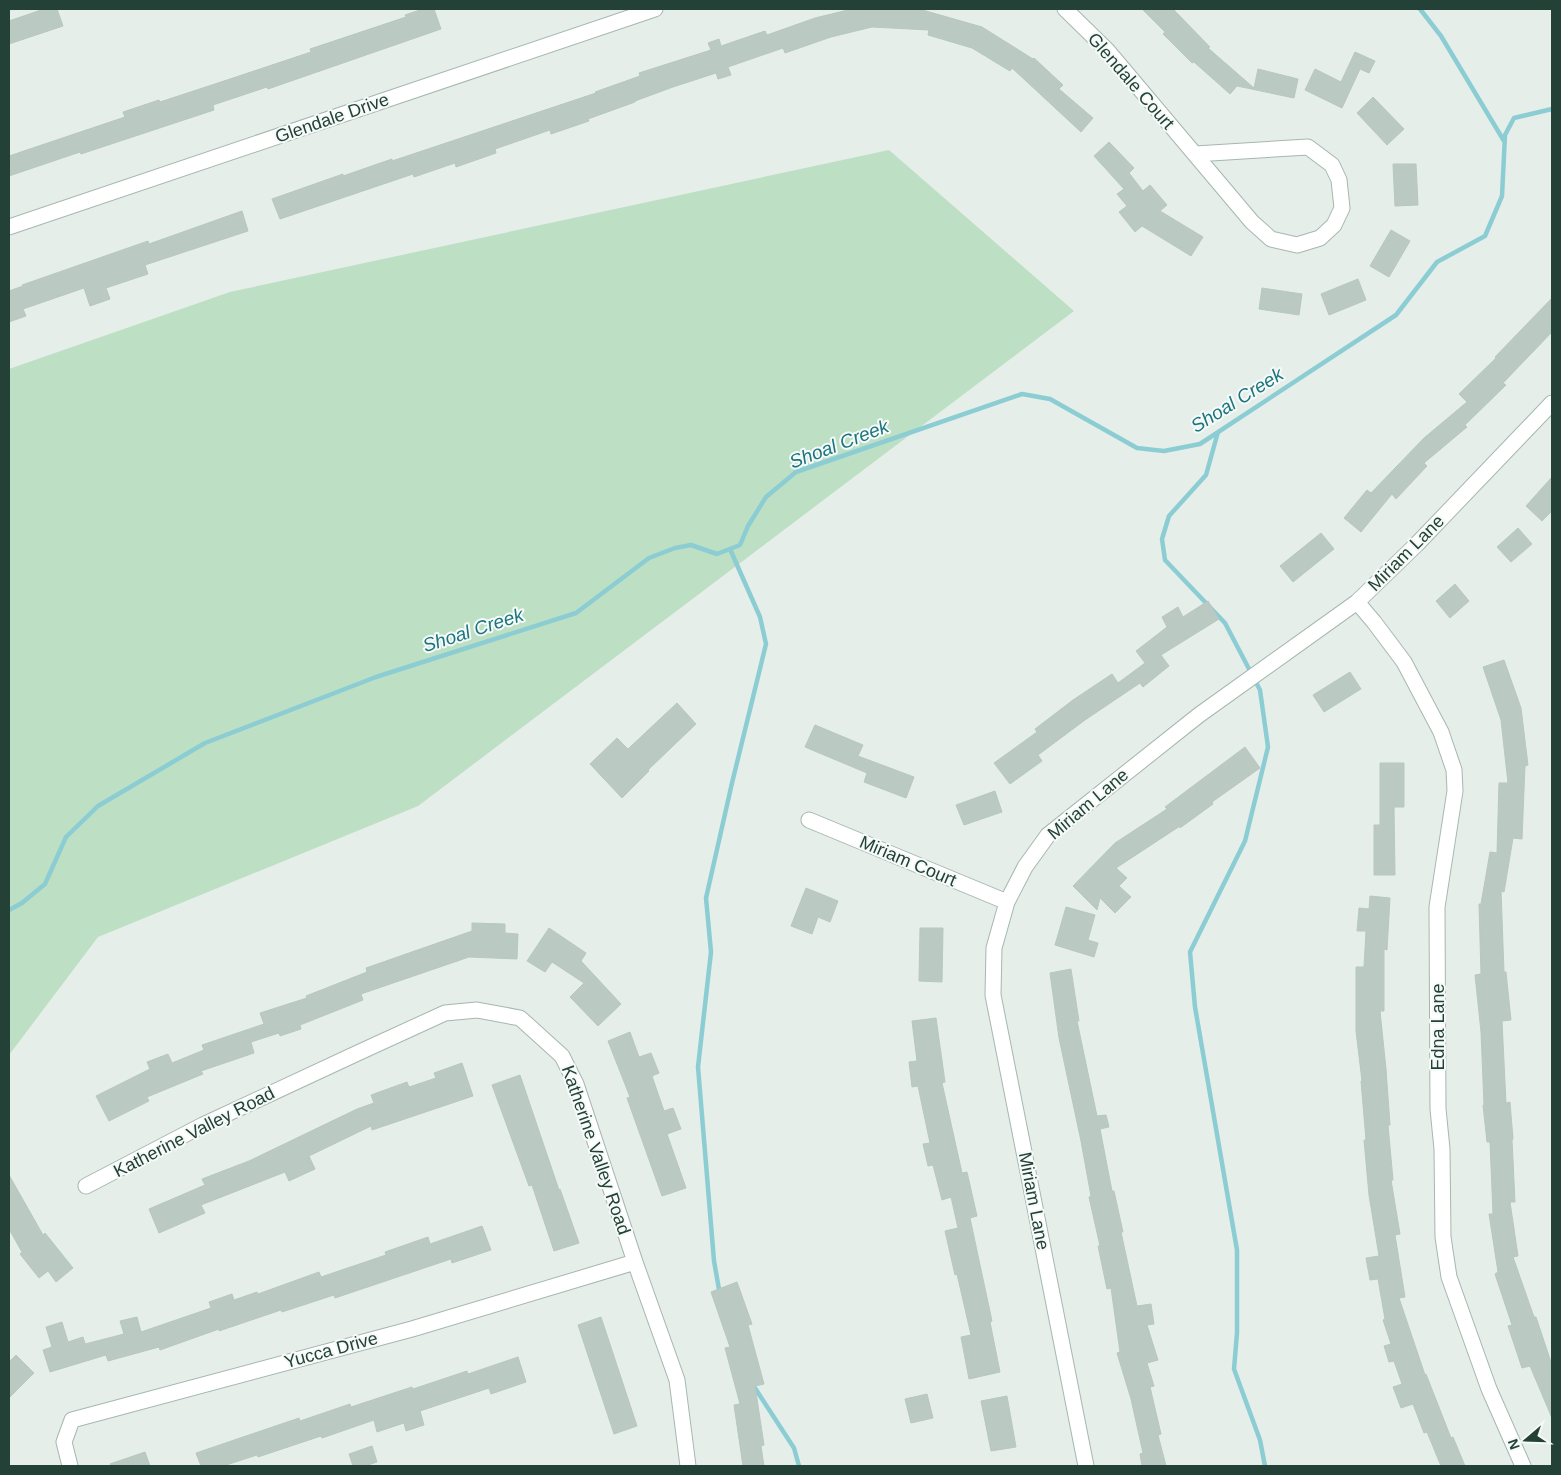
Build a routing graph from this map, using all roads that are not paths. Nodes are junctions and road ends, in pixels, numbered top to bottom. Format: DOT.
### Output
graph roads {
  1 [pos="655,9"];
  2 [pos="1065,9"];
  3 [pos="1195,154"];
  4 [pos="9,228"];
  5 [pos="1552,403"];
  6 [pos="1357,602"];
  7 [pos="809,820"];
  8 [pos="1007,902"];
  9 [pos="86,1186"];
  10 [pos="635,1262"];
  11 [pos="70,1466"];
  12 [pos="688,1466"];
  13 [pos="1086,1466"];
  14 [pos="1523,1466"];
  1 -- 4 [label="street, Glendale Drive"];
  2 -- 3 [label="street, Glendale Court"];
  3 -- 3 [label="street, Glendale Court"];
  5 -- 6 [label="street, Miriam Lane"];
  6 -- 8 [label="street, Miriam Lane"];
  6 -- 14 [label="street, Edna Lane"];
  7 -- 8 [label="street, Miriam Court"];
  8 -- 13 [label="street, Miriam Lane"];
  9 -- 10 [label="street, Katherine Valley Road"];
  10 -- 11 [label="street, Yucca Drive"];
  10 -- 12 [label="street, Katherine Valley Road"];
}
